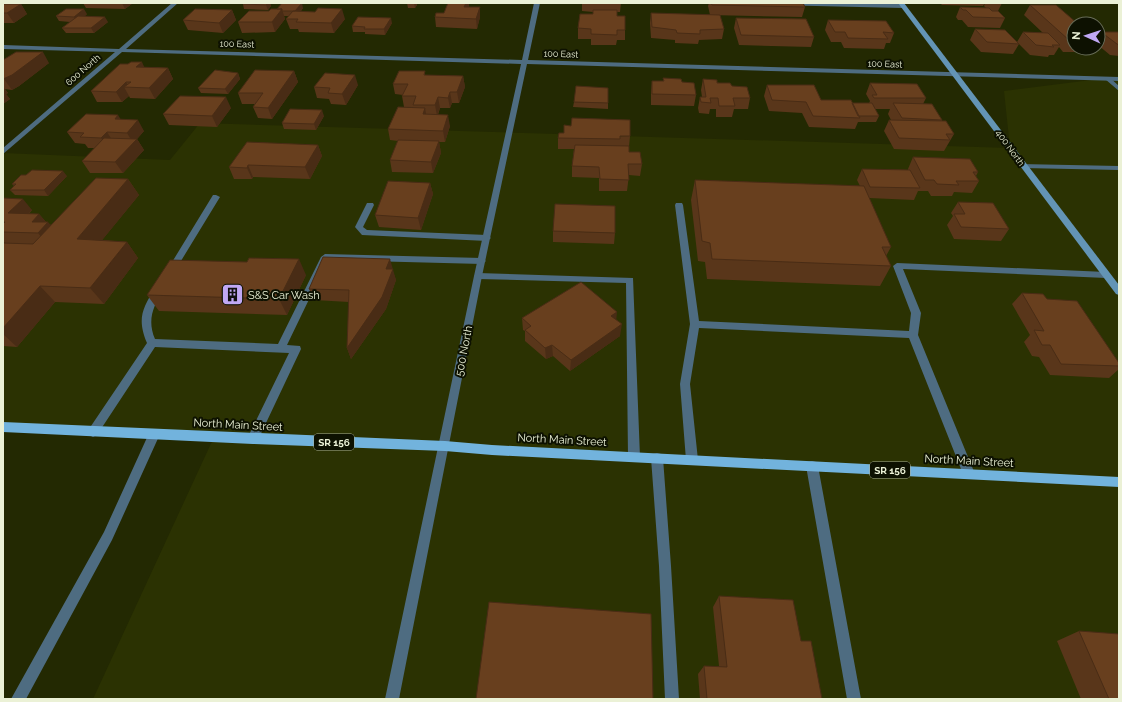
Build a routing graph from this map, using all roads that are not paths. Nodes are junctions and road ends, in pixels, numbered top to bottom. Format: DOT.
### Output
graph roads {
  1 [pos="175,3"];
  2 [pos="538,3"];
  3 [pos="772,3"];
  4 [pos="902,4"];
  5 [pos="3,47"];
  6 [pos="119,50"];
  7 [pos="525,62"];
  8 [pos="955,75"];
  9 [pos="1107,78"];
  10 [pos="1119,79"];
  11 [pos="1119,89"];
  12 [pos="3,152"];
  13 [pos="1023,166"];
  14 [pos="1119,168"];
  15 [pos="216,197"];
  16 [pos="370,205"];
  17 [pos="679,205"];
  18 [pos="487,238"];
  19 [pos="482,261"];
  20 [pos="1106,275"];
  21 [pos="478,276"];
  22 [pos="1119,292"];
  23 [pos="695,324"];
  24 [pos="913,335"];
  25 [pos="152,343"];
  26 [pos="281,348"];
  27 [pos="3,426"];
  28 [pos="93,432"];
  29 [pos="154,434"];
  30 [pos="253,439"];
  31 [pos="445,446"];
  32 [pos="634,457"];
  33 [pos="657,458"];
  34 [pos="692,460"];
  35 [pos="812,466"];
  36 [pos="968,474"];
  37 [pos="1119,482"];
  38 [pos="18,699"];
  39 [pos="392,699"];
  40 [pos="672,699"];
  41 [pos="854,699"];
  1 -- 6 [label="street, 600 North"];
  2 -- 7 [label="street, 500 North"];
  3 -- 4 [label="street"];
  4 -- 8 [label="main road, 400 North"];
  5 -- 6 [label="street, 100 East"];
  6 -- 7 [label="street, 100 East"];
  6 -- 12 [label="street, 600 North"];
  7 -- 8 [label="street, 100 East"];
  7 -- 18 [label="street, 500 North"];
  8 -- 9 [label="street, 100 East"];
  8 -- 13 [label="main road, 400 North"];
  9 -- 10 [label="street, 100 East"];
  9 -- 11 [label="street"];
  13 -- 14 [label="street"];
  13 -- 20 [label="main road, 400 North"];
  15 -- 25 [label="street"];
  16 -- 18 [label="street"];
  17 -- 23 [label="street"];
  18 -- 19 [label="street, 500 North"];
  19 -- 21 [label="street, 500 North"];
  19 -- 26 [label="street"];
  20 -- 22 [label="main road, 400 North"];
  20 -- 24 [label="street"];
  21 -- 31 [label="street, 500 North"];
  21 -- 32 [label="street"];
  23 -- 24 [label="street"];
  23 -- 34 [label="street"];
  24 -- 36 [label="street"];
  25 -- 26 [label="street"];
  25 -- 28 [label="street"];
  26 -- 30 [label="street"];
  27 -- 28 [label="main road, North Main Street / SR 156"];
  28 -- 29 [label="main road, North Main Street / SR 156"];
  29 -- 30 [label="main road, North Main Street / SR 156"];
  29 -- 38 [label="street"];
  30 -- 31 [label="main road, North Main Street / SR 156"];
  31 -- 32 [label="main road, North Main Street / SR 156"];
  31 -- 39 [label="street, 500 North"];
  32 -- 33 [label="main road, North Main Street / SR 156"];
  33 -- 34 [label="main road, North Main Street / SR 156"];
  33 -- 40 [label="street"];
  34 -- 35 [label="main road, North Main Street / SR 156"];
  35 -- 36 [label="main road, North Main Street / SR 156"];
  35 -- 41 [label="street"];
  36 -- 37 [label="main road, North Main Street / SR 156"];
}
